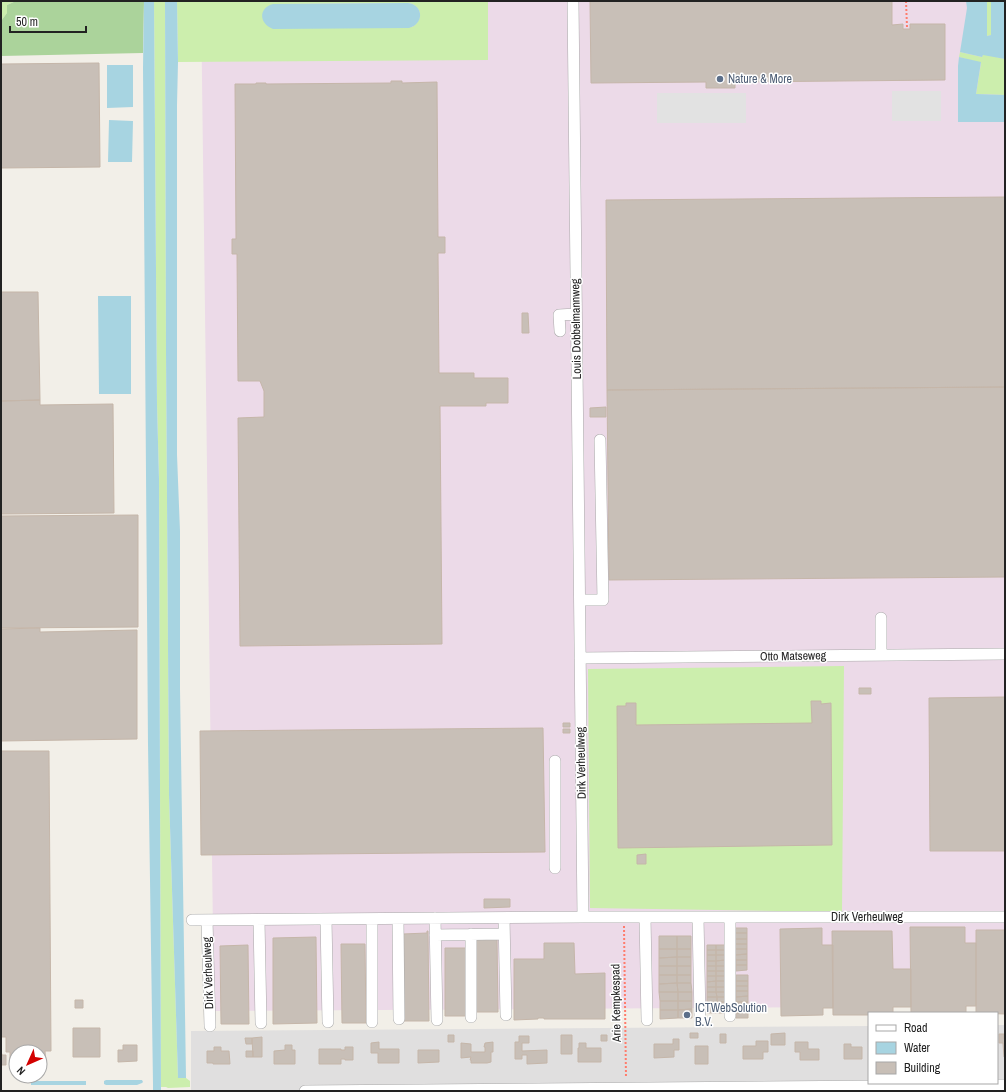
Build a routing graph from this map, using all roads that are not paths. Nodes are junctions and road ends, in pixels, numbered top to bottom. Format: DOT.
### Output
graph roads {
  1 [pos="573,1"];
  2 [pos="576,314"];
  3 [pos="560,332"];
  4 [pos="600,440"];
  5 [pos="580,600"];
  6 [pos="881,618"];
  7 [pos="1005,654"];
  8 [pos="881,655"];
  9 [pos="580,658"];
  10 [pos="554,761"];
  11 [pos="555,868"];
  12 [pos="583,917"];
  13 [pos="645,917"];
  14 [pos="698,917"];
  15 [pos="730,917"];
  16 [pos="1005,917"];
  17 [pos="435,918"];
  18 [pos="504,918"];
  19 [pos="326,919"];
  20 [pos="372,919"];
  21 [pos="398,919"];
  22 [pos="192,920"];
  23 [pos="207,920"];
  24 [pos="259,920"];
  25 [pos="471,934"];
  26 [pos="504,934"];
  27 [pos="435,935"];
  28 [pos="506,1015"];
  29 [pos="730,1016"];
  30 [pos="471,1017"];
  31 [pos="398,1019"];
  32 [pos="700,1019"];
  33 [pos="437,1020"];
  34 [pos="647,1020"];
  35 [pos="328,1022"];
  36 [pos="372,1022"];
  37 [pos="261,1023"];
  38 [pos="210,1026"];
  39 [pos="1005,1085"];
  40 [pos="626,1090"];
  41 [pos="305,1091"];
  1 -- 2 [label="street, Louis Dobbelmannweg"];
  2 -- 3 [label="street"];
  2 -- 5 [label="street, Louis Dobbelmannweg"];
  4 -- 5 [label="street"];
  5 -- 9 [label="street, Louis Dobbelmannweg"];
  6 -- 8 [label="street"];
  7 -- 8 [label="street, Otto Matseweg"];
  8 -- 9 [label="street, Otto Matseweg"];
  9 -- 12 [label="street, Dirk Verheulweg"];
  10 -- 11 [label="street"];
  12 -- 13 [label="street, Dirk Verheulweg"];
  12 -- 18 [label="street, Dirk Verheulweg"];
  13 -- 14 [label="street, Dirk Verheulweg"];
  13 -- 34 [label="street"];
  14 -- 15 [label="street, Dirk Verheulweg"];
  14 -- 32 [label="street"];
  15 -- 16 [label="street, Dirk Verheulweg"];
  15 -- 29 [label="street"];
  17 -- 18 [label="street, Dirk Verheulweg"];
  17 -- 21 [label="street, Dirk Verheulweg"];
  17 -- 27 [label="street"];
  18 -- 26 [label="street"];
  19 -- 20 [label="street, Dirk Verheulweg"];
  19 -- 24 [label="street, Dirk Verheulweg"];
  19 -- 35 [label="street"];
  20 -- 21 [label="street, Dirk Verheulweg"];
  20 -- 36 [label="street"];
  21 -- 31 [label="street"];
  22 -- 23 [label="street, Dirk Verheulweg"];
  23 -- 24 [label="street, Dirk Verheulweg"];
  23 -- 38 [label="street, Dirk Verheulweg"];
  24 -- 37 [label="street"];
  25 -- 26 [label="street"];
  25 -- 27 [label="street"];
  25 -- 30 [label="street"];
  26 -- 28 [label="street"];
  27 -- 33 [label="street"];
  39 -- 40 [label="street"];
  40 -- 41 [label="street"];
}
